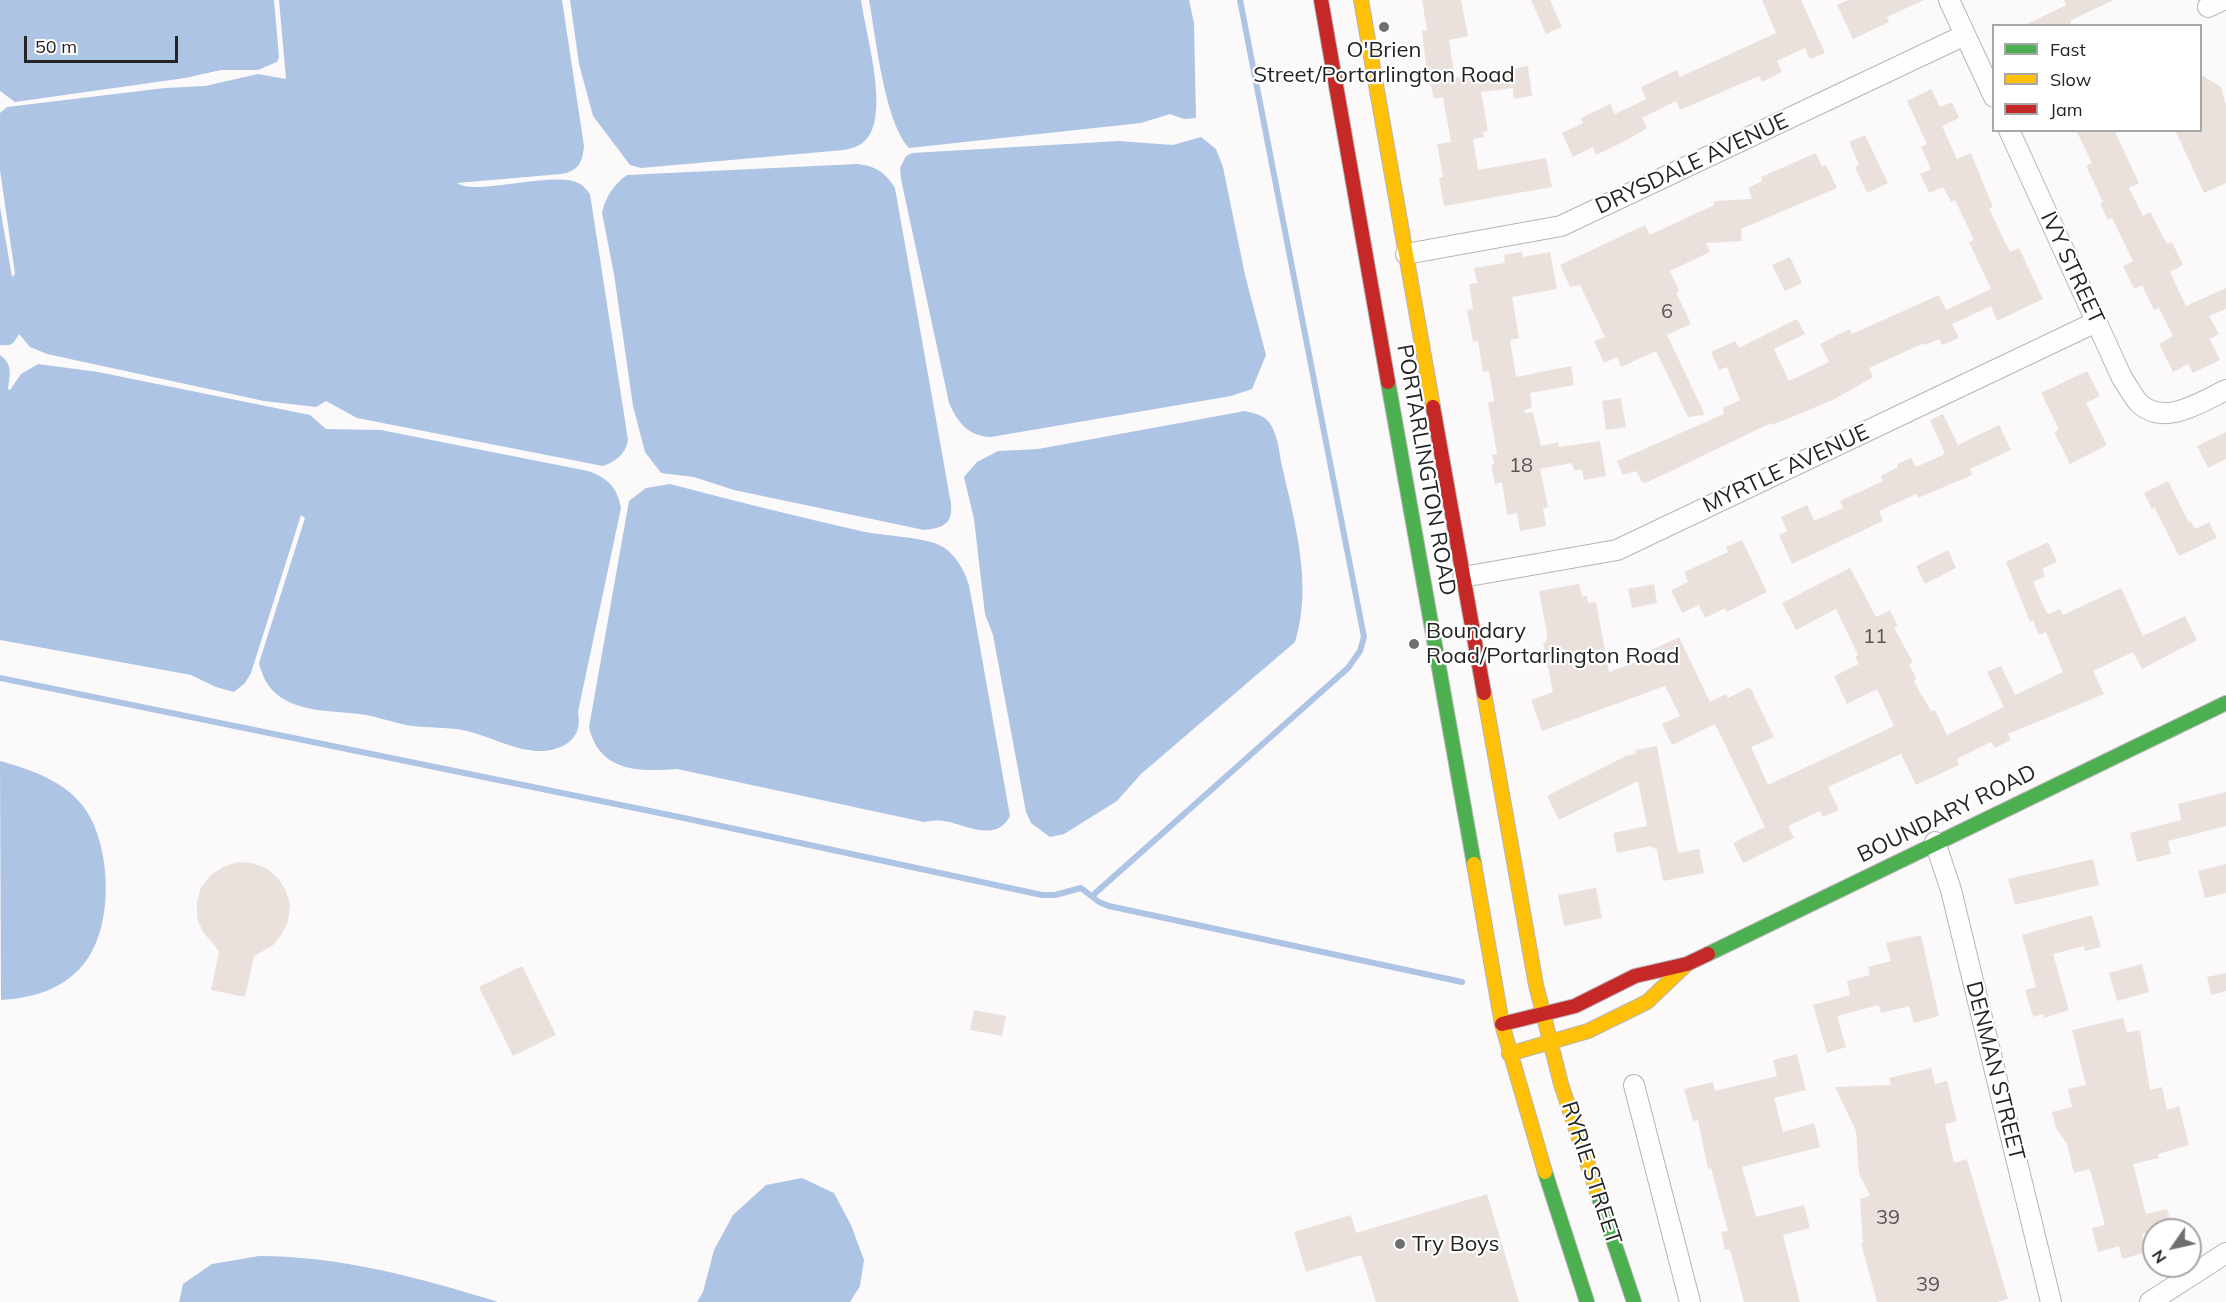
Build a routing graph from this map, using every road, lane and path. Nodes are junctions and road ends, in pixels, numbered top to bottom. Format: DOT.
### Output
graph roads {
  1 [pos="1321,0"];
  2 [pos="1361,0"];
  3 [pos="1949,0"];
  4 [pos="1965,35"];
  5 [pos="1992,93"];
  6 [pos="2010,132"];
  7 [pos="1406,254"];
  8 [pos="2096,322"];
  9 [pos="2226,390"];
  10 [pos="1463,578"];
  11 [pos="2226,703"];
  12 [pos="1935,842"];
  13 [pos="1687,964"];
  14 [pos="1543,1013"];
  15 [pos="1502,1024"];
  16 [pos="1550,1042"];
  17 [pos="1509,1054"];
  18 [pos="1634,1085"];
  19 [pos="2226,1253"];
  20 [pos="1587,1302"];
  21 [pos="1634,1302"];
  22 [pos="1690,1302"];
  23 [pos="2051,1302"];
  24 [pos="2150,1302"];
  1 -- 15 [label="main road, PORTARLINGTON ROAD"];
  2 -- 7 [label="main road, PORTARLINGTON ROAD"];
  3 -- 4 [label="street"];
  4 -- 5 [label="street"];
  4 -- 7 [label="street, DRYSDALE AVENUE"];
  6 -- 8 [label="street, IVY STREET"];
  7 -- 10 [label="main road, PORTARLINGTON ROAD"];
  8 -- 9 [label="street, IVY STREET"];
  8 -- 10 [label="street, MYRTLE AVENUE"];
  10 -- 14 [label="main road, PORTARLINGTON ROAD"];
  11 -- 12 [label="main road, BOUNDARY ROAD"];
  12 -- 13 [label="main road, BOUNDARY ROAD"];
  12 -- 23 [label="street, DENMAN STREET"];
  13 -- 14 [label="main road, BOUNDARY ROAD"];
  13 -- 16 [label="main road, BOUNDARY ROAD"];
  14 -- 15 [label="main road, BOUNDARY ROAD"];
  14 -- 16 [label="main road, PORTARLINGTON ROAD"];
  15 -- 17 [label="main road, PORTARLINGTON ROAD"];
  16 -- 17 [label="main road, BOUNDARY ROAD"];
  16 -- 21 [label="main road, RYRIE STREET"];
  17 -- 20 [label="main road, RYRIE STREET"];
  18 -- 22 [label="street"];
  19 -- 24 [label="street"];
}
